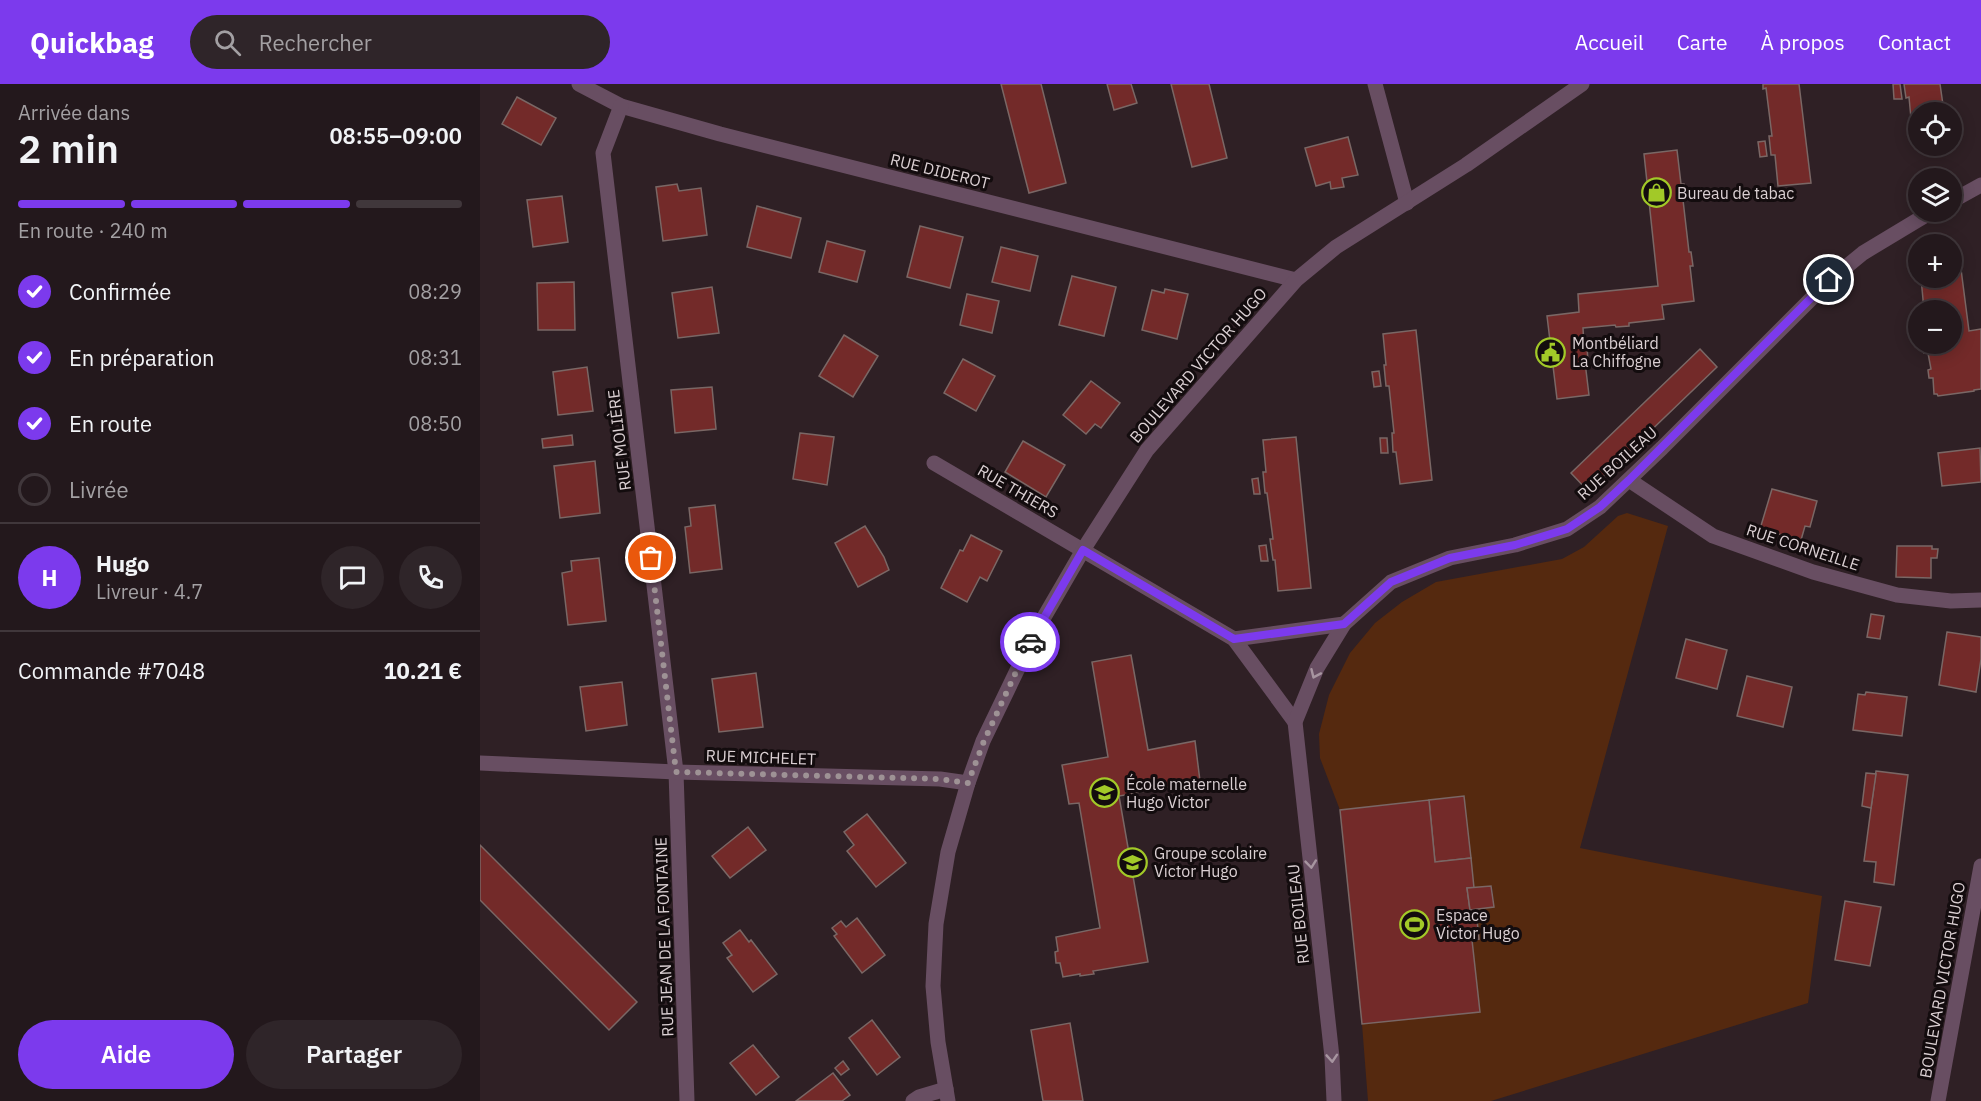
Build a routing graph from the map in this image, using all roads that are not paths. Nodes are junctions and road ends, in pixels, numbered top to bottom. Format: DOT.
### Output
graph roads {
  1 [pos="579,84"];
  2 [pos="1375,84"];
  3 [pos="1582,84"];
  4 [pos="621,106"];
  5 [pos="1981,185"];
  6 [pos="1962,195"];
  7 [pos="1407,203"];
  8 [pos="1914,222"];
  9 [pos="1296,280"];
  10 [pos="934,463"];
  11 [pos="1629,480"];
  12 [pos="1083,550"];
  13 [pos="1981,600"];
  14 [pos="1344,624"];
  15 [pos="1234,639"];
  16 [pos="1295,722"];
  17 [pos="480,763"];
  18 [pos="676,772"];
  19 [pos="968,783"];
  20 [pos="1981,866"];
  21 [pos="947,1095"];
  22 [pos="687,1101"];
  23 [pos="914,1101"];
  24 [pos="1334,1101"];
  25 [pos="1938,1101"];
  1 -- 4 [label="street, RUE DIDEROT"];
  2 -- 7 [label="street"];
  3 -- 7 [label="street, BOULEVARD VICTOR HUGO"];
  4 -- 9 [label="street, RUE DIDEROT"];
  4 -- 18 [label="street, RUE MOLIÈRE"];
  5 -- 6 [label="street"];
  7 -- 9 [label="street, BOULEVARD VICTOR HUGO"];
  8 -- 11 [label="street, RUE BOILEAU"];
  9 -- 12 [label="street, BOULEVARD VICTOR HUGO"];
  10 -- 12 [label="street, RUE THIERS"];
  11 -- 13 [label="street, RUE CORNEILLE"];
  11 -- 14 [label="street, RUE BOILEAU"];
  12 -- 15 [label="street"];
  12 -- 19 [label="street, BOULEVARD VICTOR HUGO"];
  14 -- 15 [label="street"];
  14 -- 16 [label="street, RUE BOILEAU, one-way"];
  15 -- 16 [label="street"];
  16 -- 24 [label="street, RUE BOILEAU, one-way"];
  17 -- 18 [label="street, RUE MICHELET"];
  18 -- 19 [label="street, RUE MICHELET"];
  18 -- 22 [label="street, RUE JEAN DE LA FONTAINE"];
  19 -- 21 [label="street, BOULEVARD VICTOR HUGO"];
  20 -- 25 [label="street, BOULEVARD VICTOR HUGO"];
  21 -- 23 [label="street"];
}
